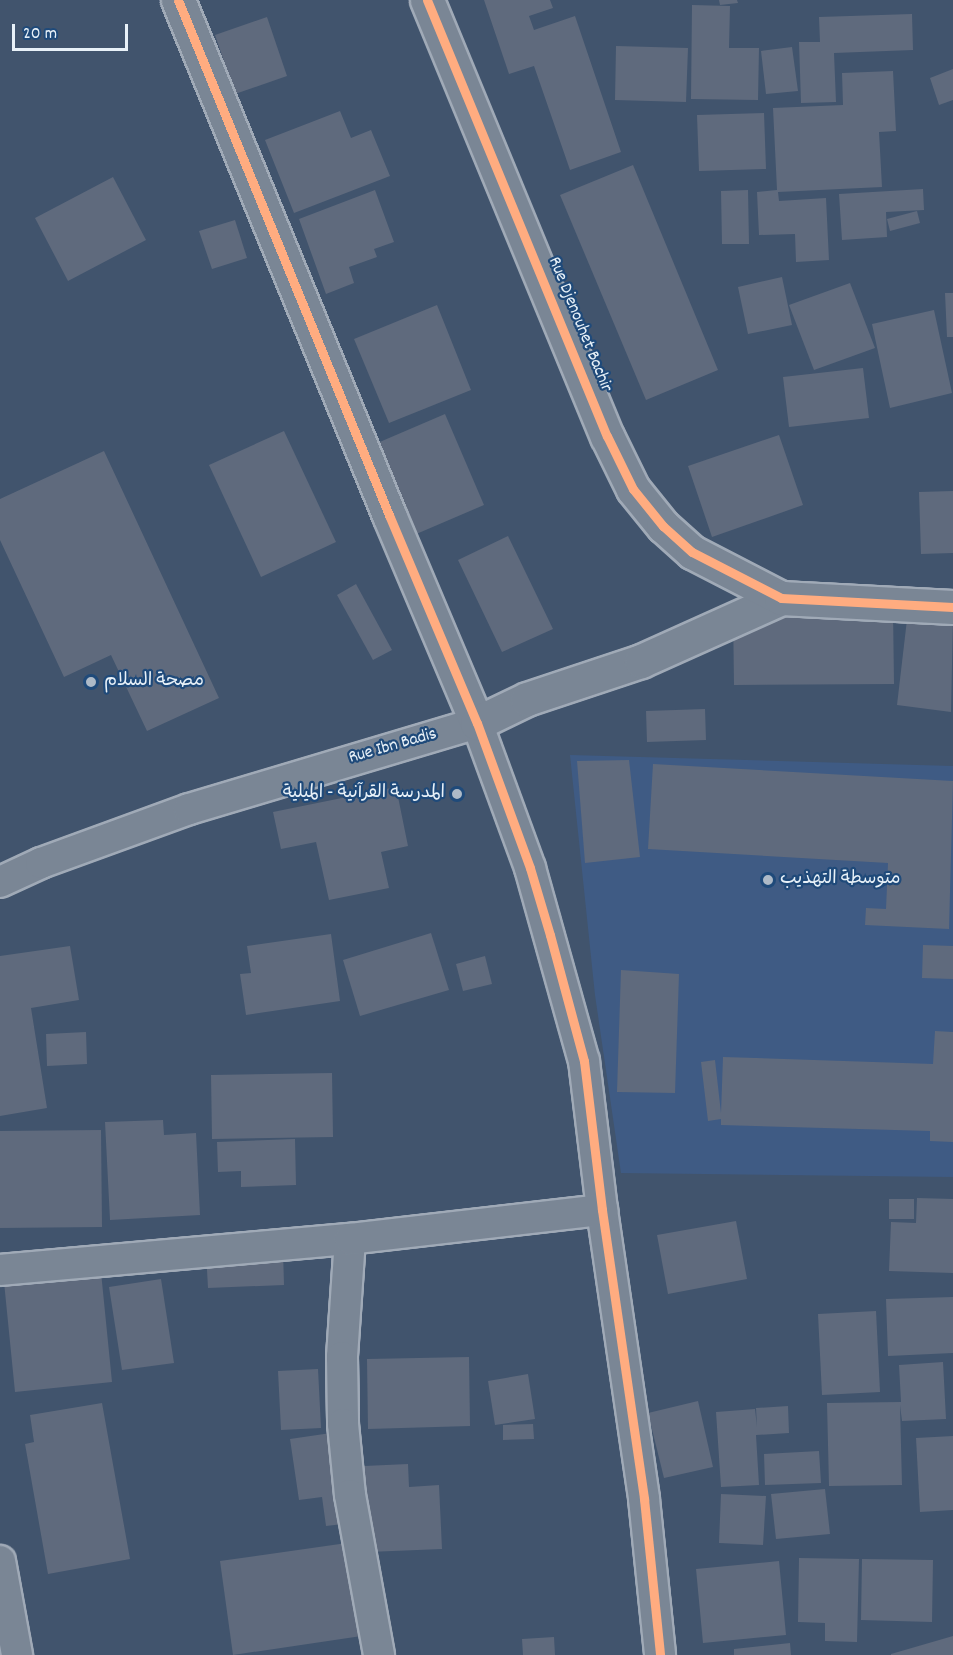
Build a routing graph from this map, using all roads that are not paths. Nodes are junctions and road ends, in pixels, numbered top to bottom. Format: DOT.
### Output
graph roads {
  1 [pos="178,0"];
  2 [pos="427,0"];
  3 [pos="781,598"];
  4 [pos="953,607"];
  5 [pos="477,723"];
  6 [pos="0,882"];
  7 [pos="602,1210"];
  8 [pos="350,1239"];
  9 [pos="0,1270"];
  10 [pos="0,1561"];
  11 [pos="17,1655"];
  12 [pos="379,1655"];
  13 [pos="660,1655"];
  1 -- 5 [label="street"];
  2 -- 3 [label="street, Rue Djenouhet Bachir"];
  3 -- 4 [label="street"];
  3 -- 5 [label="street, Rue Ibn Badis"];
  5 -- 6 [label="street, Rue Ibn Badis"];
  5 -- 7 [label="street"];
  7 -- 8 [label="street"];
  7 -- 13 [label="street"];
  8 -- 9 [label="street"];
  8 -- 12 [label="street"];
  10 -- 11 [label="street"];
}
